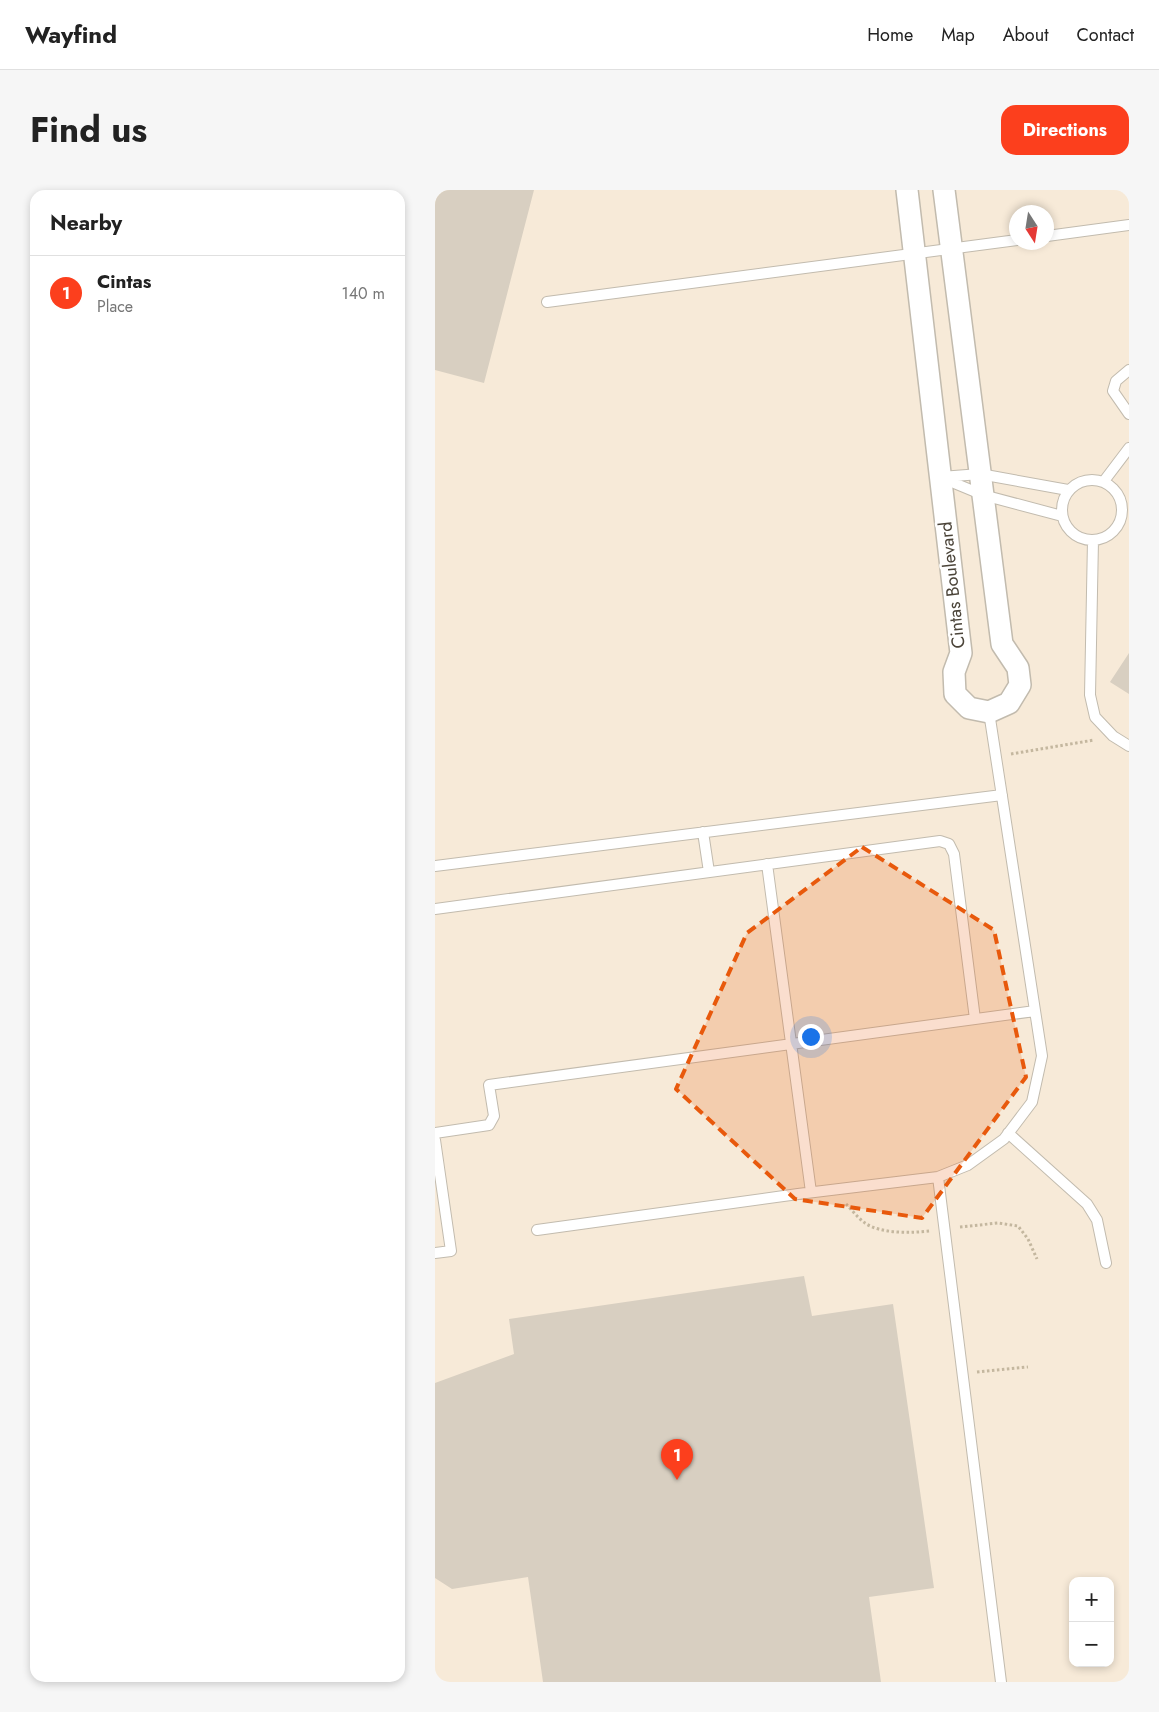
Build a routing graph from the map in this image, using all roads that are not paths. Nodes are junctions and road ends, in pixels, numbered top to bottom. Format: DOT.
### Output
graph roads {
  1 [pos="907,190"];
  2 [pos="944,190"];
  3 [pos="1129,225"];
  4 [pos="1054,235"];
  5 [pos="1009,241"];
  6 [pos="951,248"];
  7 [pos="915,253"];
  8 [pos="547,302"];
  9 [pos="1129,370"];
  10 [pos="1129,414"];
  11 [pos="1129,448"];
  12 [pos="980,474"];
  13 [pos="941,477"];
  14 [pos="1104,481"];
  15 [pos="1068,490"];
  16 [pos="983,495"];
  17 [pos="1062,516"];
  18 [pos="1125,518"];
  19 [pos="1093,540"];
  20 [pos="989,712"];
  21 [pos="1129,746"];
  22 [pos="1002,796"];
  23 [pos="703,832"];
  24 [pos="767,864"];
  25 [pos="435,866"];
  26 [pos="709,872"];
  27 [pos="435,909"];
  28 [pos="1035,1011"];
  29 [pos="975,1019"];
  30 [pos="791,1044"];
  31 [pos="1009,1132"];
  32 [pos="435,1133"];
  33 [pos="435,1140"];
  34 [pos="938,1177"];
  35 [pos="811,1192"];
  36 [pos="537,1230"];
  37 [pos="435,1253"];
  38 [pos="1106,1263"];
  39 [pos="1001,1682"];
  1 -- 7 [label="street, Cintas Boulevard"];
  2 -- 6 [label="street"];
  3 -- 4 [label="lane"];
  5 -- 6 [label="lane"];
  6 -- 7 [label="lane"];
  6 -- 12 [label="street"];
  7 -- 8 [label="lane"];
  7 -- 13 [label="street, Cintas Boulevard"];
  9 -- 10 [label="lane"];
  11 -- 14 [label="lane"];
  12 -- 13 [label="lane"];
  12 -- 15 [label="lane"];
  12 -- 16 [label="street"];
  13 -- 16 [label="lane"];
  13 -- 20 [label="street, Cintas Boulevard"];
  14 -- 15 [label="lane"];
  14 -- 18 [label="lane"];
  15 -- 17 [label="lane"];
  16 -- 17 [label="lane"];
  16 -- 20 [label="street"];
  17 -- 19 [label="lane"];
  18 -- 19 [label="lane"];
  19 -- 21 [label="lane"];
  20 -- 22 [label="lane"];
  22 -- 23 [label="lane"];
  22 -- 28 [label="lane"];
  23 -- 25 [label="lane"];
  23 -- 26 [label="lane"];
  24 -- 26 [label="lane"];
  24 -- 29 [label="lane"];
  24 -- 30 [label="lane"];
  26 -- 27 [label="lane"];
  28 -- 29 [label="lane"];
  28 -- 31 [label="lane"];
  29 -- 30 [label="lane"];
  30 -- 32 [label="lane"];
  30 -- 35 [label="lane"];
  31 -- 34 [label="lane"];
  31 -- 38 [label="lane"];
  33 -- 37 [label="lane"];
  34 -- 35 [label="lane"];
  34 -- 39 [label="lane"];
  35 -- 36 [label="lane"];
}
